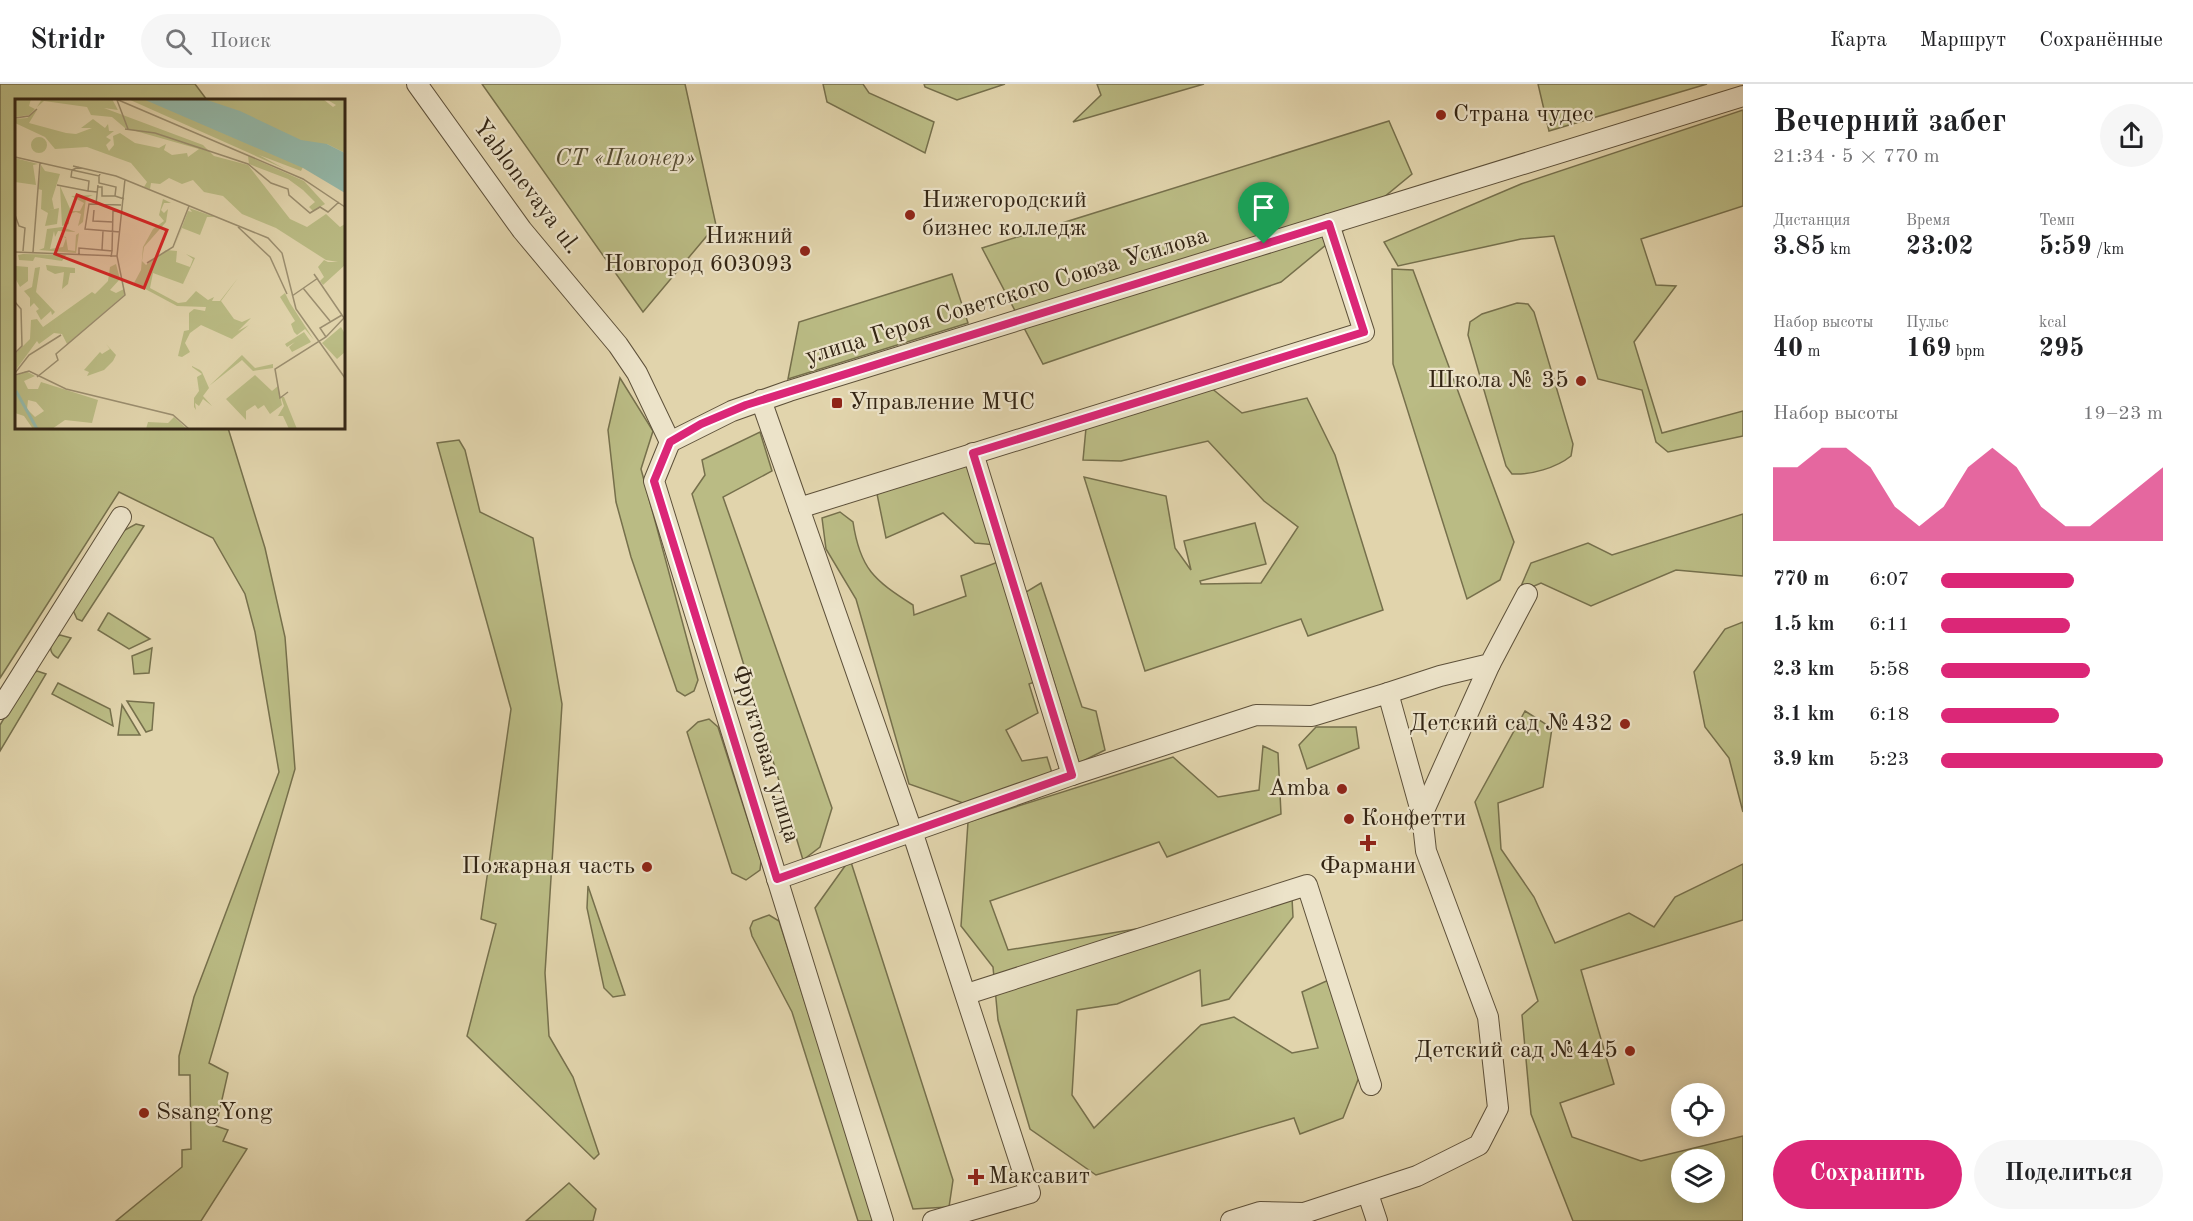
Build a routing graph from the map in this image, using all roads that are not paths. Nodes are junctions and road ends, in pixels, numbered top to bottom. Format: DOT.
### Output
graph roads {
  1 [pos="417,84"];
  2 [pos="1743,96"];
  3 [pos="1329,224"];
  4 [pos="761,400"];
  5 [pos="670,442"];
  6 [pos="973,453"];
  7 [pos="799,508"];
  8 [pos="121,517"];
  9 [pos="1527,594"];
  10 [pos="1490,664"];
  11 [pos="1388,693"];
  12 [pos="0,709"];
  13 [pos="1072,775"];
  14 [pos="1422,815"];
  15 [pos="912,831"];
  16 [pos="777,879"];
  17 [pos="967,994"];
  18 [pos="1371,1085"];
  19 [pos="1368,1194"];
  20 [pos="883,1221"];
  21 [pos="933,1221"];
  22 [pos="1231,1221"];
  23 [pos="1377,1221"];
  1 -- 5 [label="street, Yablonevaya ul."];
  2 -- 3 [label="street, улица Героя Советского Союза Усилова"];
  3 -- 4 [label="street, улица Героя Советского Союза Усилова"];
  3 -- 6 [label="street"];
  4 -- 5 [label="street, улица Героя Советского Союза Усилова"];
  4 -- 7 [label="street"];
  5 -- 16 [label="street, Фруктовая улица"];
  6 -- 7 [label="street"];
  6 -- 13 [label="street"];
  7 -- 15 [label="street"];
  8 -- 12 [label="street"];
  9 -- 10 [label="street"];
  10 -- 11 [label="street"];
  10 -- 14 [label="street"];
  11 -- 13 [label="street"];
  11 -- 14 [label="street"];
  13 -- 15 [label="street"];
  14 -- 19 [label="street"];
  15 -- 16 [label="street"];
  15 -- 17 [label="street"];
  16 -- 20 [label="street, Фруктовая улица"];
  17 -- 18 [label="street"];
  17 -- 21 [label="street"];
  19 -- 22 [label="street"];
  19 -- 23 [label="street"];
}
